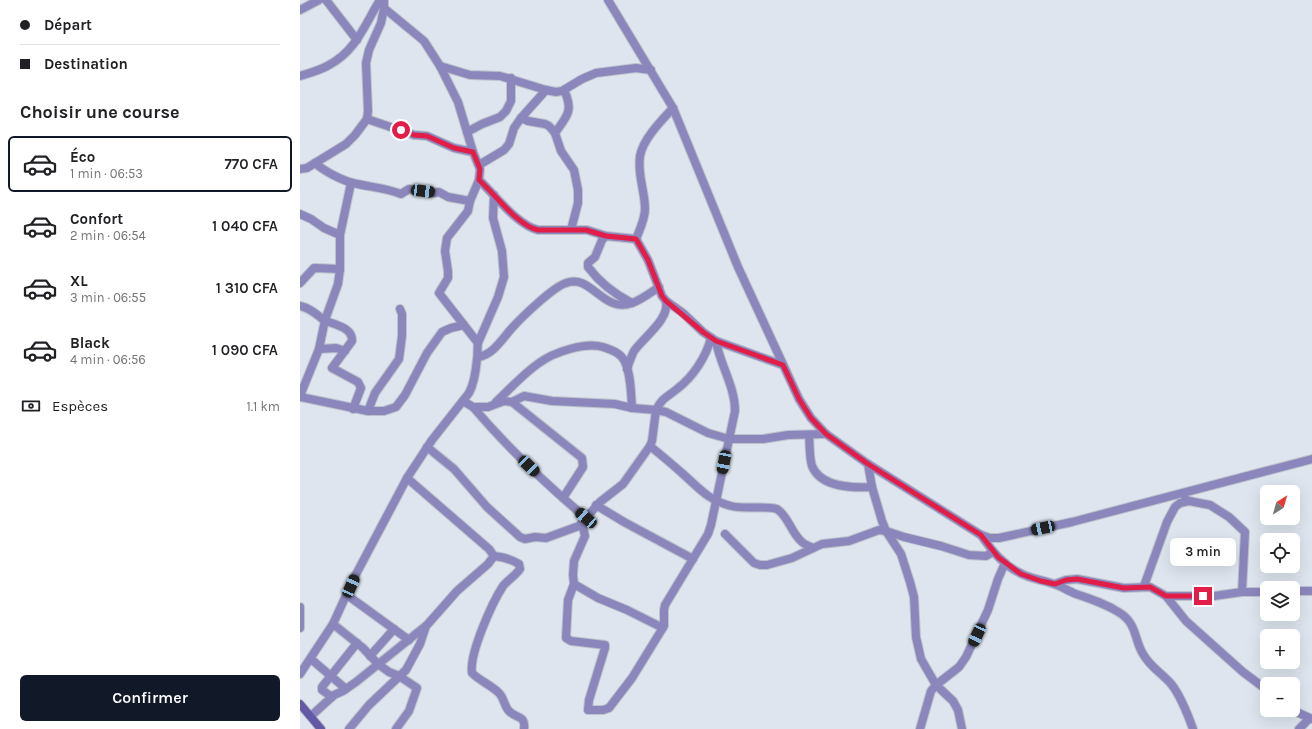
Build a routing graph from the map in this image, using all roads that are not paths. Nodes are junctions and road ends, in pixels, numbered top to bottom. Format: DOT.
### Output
graph roads {
  1 [pos="319,0"];
  2 [pos="326,0"];
  3 [pos="608,0"];
  4 [pos="383,2"];
  5 [pos="300,10"];
  6 [pos="357,40"];
  7 [pos="440,66"];
  8 [pos="651,70"];
  9 [pos="300,76"];
  10 [pos="511,78"];
  11 [pos="546,90"];
  12 [pos="564,90"];
  13 [pos="673,108"];
  14 [pos="521,118"];
  15 [pos="367,119"];
  16 [pos="467,132"];
  17 [pos="555,133"];
  18 [pos="473,152"];
  19 [pos="315,163"];
  20 [pos="479,166"];
  21 [pos="300,169"];
  22 [pos="479,180"];
  23 [pos="352,183"];
  24 [pos="494,195"];
  25 [pos="470,201"];
  26 [pos="300,214"];
  27 [pos="571,230"];
  28 [pos="340,235"];
  29 [pos="606,236"];
  30 [pos="636,239"];
  31 [pos="340,269"];
  32 [pos="300,283"];
  33 [pos="658,287"];
  34 [pos="666,301"];
  35 [pos="632,303"];
  36 [pos="300,306"];
  37 [pos="400,309"];
  38 [pos="325,320"];
  39 [pos="464,325"];
  40 [pos="714,340"];
  41 [pos="478,343"];
  42 [pos="319,349"];
  43 [pos="345,350"];
  44 [pos="478,357"];
  45 [pos="783,365"];
  46 [pos="628,369"];
  47 [pos="300,397"];
  48 [pos="463,401"];
  49 [pos="512,402"];
  50 [pos="492,406"];
  51 [pos="473,407"];
  52 [pos="632,408"];
  53 [pos="353,409"];
  54 [pos="656,410"];
  55 [pos="368,411"];
  56 [pos="826,434"];
  57 [pos="809,435"];
  58 [pos="729,439"];
  59 [pos="650,446"];
  60 [pos="427,447"];
  61 [pos="1312,459"];
  62 [pos="868,464"];
  63 [pos="406,478"];
  64 [pos="872,487"];
  65 [pos="1177,495"];
  66 [pos="563,498"];
  67 [pos="716,501"];
  68 [pos="1189,501"];
  69 [pos="596,505"];
  70 [pos="584,520"];
  71 [pos="886,531"];
  72 [pos="725,534"];
  73 [pos="981,535"];
  74 [pos="813,548"];
  75 [pos="993,552"];
  76 [pos="494,556"];
  77 [pos="693,559"];
  78 [pos="1005,563"];
  79 [pos="574,584"];
  80 [pos="1055,584"];
  81 [pos="1144,586"];
  82 [pos="1300,591"];
  83 [pos="1312,591"];
  84 [pos="1242,592"];
  85 [pos="1260,592"];
  86 [pos="347,595"];
  87 [pos="1166,596"];
  88 [pos="300,607"];
  89 [pos="300,613"];
  90 [pos="333,624"];
  91 [pos="427,625"];
  92 [pos="663,627"];
  93 [pos="300,628"];
  94 [pos="394,629"];
  95 [pos="409,640"];
  96 [pos="356,643"];
  97 [pos="370,656"];
  98 [pos="311,659"];
  99 [pos="378,664"];
  100 [pos="300,674"];
  101 [pos="331,675"];
  102 [pos="399,676"];
  103 [pos="936,685"];
  104 [pos="1260,685"];
  105 [pos="346,689"];
  106 [pos="332,697"];
  107 [pos="300,704"];
  108 [pos="1300,714"];
  109 [pos="310,716"];
  110 [pos="1311,719"];
  111 [pos="321,729"];
  112 [pos="349,729"];
  113 [pos="396,729"];
  114 [pos="524,729"];
  115 [pos="920,729"];
  116 [pos="962,729"];
  117 [pos="1193,729"];
  118 [pos="1299,729"];
  1 -- 5 [label="street"];
  2 -- 6 [label="street"];
  3 -- 8 [label="street"];
  4 -- 6 [label="street"];
  4 -- 7 [label="street"];
  4 -- 15 [label="street"];
  6 -- 9 [label="street"];
  7 -- 10 [label="street"];
  7 -- 16 [label="street"];
  8 -- 12 [label="street"];
  8 -- 13 [label="street"];
  10 -- 11 [label="street"];
  10 -- 16 [label="street"];
  11 -- 12 [label="street"];
  11 -- 14 [label="street"];
  12 -- 17 [label="street"];
  13 -- 30 [label="street"];
  13 -- 45 [label="street"];
  14 -- 17 [label="street"];
  14 -- 20 [label="street"];
  15 -- 18 [label="street"];
  15 -- 19 [label="street"];
  16 -- 18 [label="street"];
  17 -- 27 [label="street"];
  18 -- 20 [label="street"];
  19 -- 21 [label="street"];
  19 -- 23 [label="street"];
  20 -- 22 [label="street"];
  22 -- 24 [label="street"];
  22 -- 25 [label="street"];
  23 -- 25 [label="street"];
  23 -- 28 [label="street"];
  24 -- 27 [label="street"];
  24 -- 41 [label="street"];
  25 -- 39 [label="street"];
  26 -- 28 [label="street"];
  27 -- 29 [label="street"];
  28 -- 31 [label="street"];
  29 -- 30 [label="street"];
  29 -- 35 [label="street"];
  30 -- 33 [label="street"];
  31 -- 32 [label="street"];
  31 -- 38 [label="street"];
  33 -- 34 [label="street"];
  33 -- 35 [label="street"];
  34 -- 40 [label="street"];
  34 -- 46 [label="street"];
  35 -- 44 [label="street"];
  36 -- 38 [label="street"];
  37 -- 55 [label="street"];
  38 -- 42 [label="street"];
  38 -- 43 [label="street"];
  39 -- 41 [label="street"];
  39 -- 55 [label="street"];
  40 -- 45 [label="street"];
  40 -- 54 [label="street"];
  40 -- 58 [label="street"];
  41 -- 44 [label="street"];
  42 -- 43 [label="street"];
  42 -- 47 [label="street"];
  43 -- 53 [label="street"];
  44 -- 48 [label="street"];
  45 -- 56 [label="street"];
  46 -- 50 [label="street"];
  46 -- 52 [label="street"];
  47 -- 53 [label="street"];
  48 -- 51 [label="street"];
  48 -- 60 [label="street"];
  49 -- 50 [label="street"];
  49 -- 52 [label="street"];
  49 -- 66 [label="street"];
  50 -- 51 [label="street"];
  51 -- 66 [label="street"];
  52 -- 54 [label="street"];
  53 -- 55 [label="street"];
  54 -- 58 [label="street"];
  54 -- 59 [label="street"];
  56 -- 57 [label="street"];
  56 -- 62 [label="street"];
  57 -- 58 [label="street"];
  57 -- 64 [label="street"];
  58 -- 67 [label="street"];
  59 -- 67 [label="street"];
  59 -- 69 [label="street"];
  60 -- 63 [label="street"];
  60 -- 70 [label="street"];
  61 -- 65 [label="street"];
  62 -- 64 [label="street"];
  62 -- 73 [label="street"];
  63 -- 76 [label="street"];
  63 -- 86 [label="street"];
  64 -- 71 [label="street"];
  65 -- 68 [label="street"];
  65 -- 73 [label="street"];
  66 -- 70 [label="street"];
  67 -- 74 [label="street"];
  67 -- 77 [label="street"];
  68 -- 81 [label="street"];
  68 -- 84 [label="street"];
  69 -- 70 [label="street"];
  69 -- 77 [label="street"];
  70 -- 79 [label="street"];
  71 -- 74 [label="street"];
  71 -- 75 [label="street"];
  71 -- 103 [label="street"];
  72 -- 74 [label="street"];
  73 -- 75 [label="street"];
  75 -- 78 [label="street"];
  76 -- 91 [label="street"];
  76 -- 114 [label="street"];
  77 -- 92 [label="street"];
  78 -- 80 [label="street"];
  78 -- 103 [label="street"];
  79 -- 92 [label="street"];
  79 -- 92 [label="street"];
  80 -- 81 [label="street"];
  80 -- 117 [label="street"];
  81 -- 87 [label="street"];
  82 -- 83 [label="street"];
  84 -- 85 [label="street"];
  84 -- 87 [label="street"];
  86 -- 90 [label="street"];
  86 -- 94 [label="street"];
  87 -- 104 [label="street"];
  88 -- 89 [label="street"];
  89 -- 93 [label="street"];
  90 -- 96 [label="street"];
  90 -- 98 [label="street"];
  91 -- 95 [label="street"];
  91 -- 102 [label="street"];
  94 -- 95 [label="street"];
  94 -- 97 [label="street"];
  95 -- 99 [label="street"];
  96 -- 97 [label="street"];
  96 -- 101 [label="street"];
  97 -- 99 [label="street"];
  98 -- 100 [label="street"];
  98 -- 101 [label="street"];
  99 -- 102 [label="street"];
  99 -- 105 [label="street"];
  101 -- 105 [label="street"];
  101 -- 106 [label="street"];
  102 -- 112 [label="street"];
  102 -- 113 [label="street"];
  103 -- 115 [label="street"];
  103 -- 116 [label="street"];
  105 -- 106 [label="street"];
  106 -- 109 [label="street"];
  107 -- 109 [label="street"];
  108 -- 110 [label="street"];
  109 -- 111 [label="street"];
  110 -- 118 [label="street"];
}
